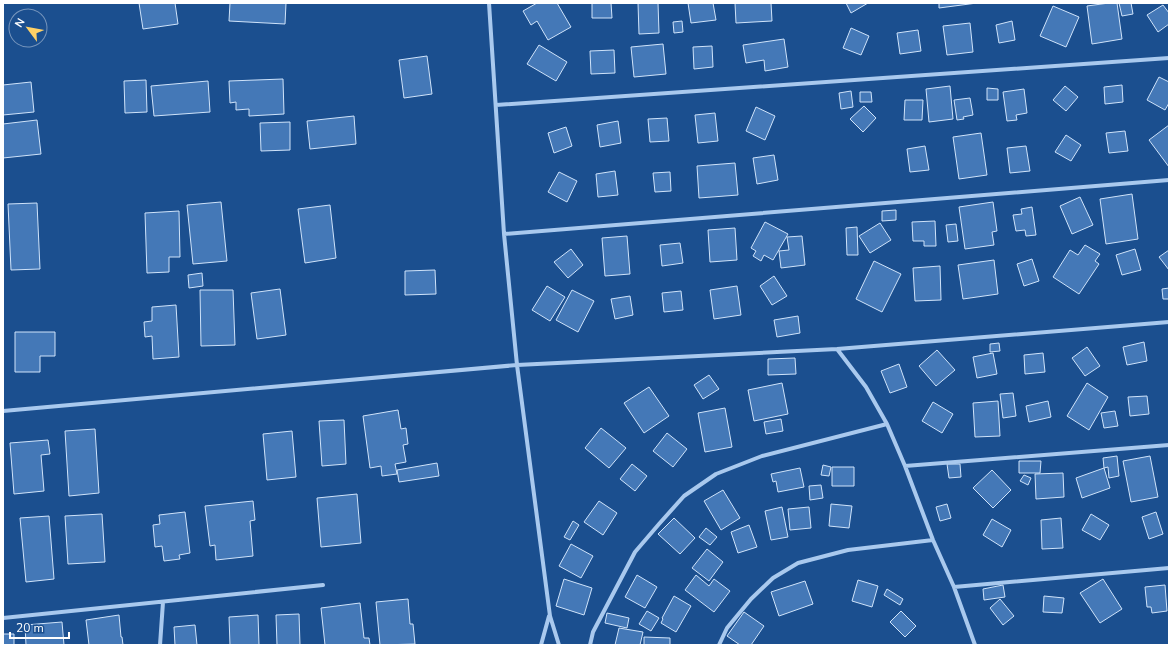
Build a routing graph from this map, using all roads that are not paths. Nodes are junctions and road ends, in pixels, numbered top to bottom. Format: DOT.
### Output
graph roads {
  1 [pos="489,3"];
  2 [pos="1169,58"];
  3 [pos="496,105"];
  4 [pos="1169,180"];
  5 [pos="504,234"];
  6 [pos="1169,322"];
  7 [pos="837,349"];
  8 [pos="517,365"];
  9 [pos="3,411"];
  10 [pos="887,424"];
  11 [pos="1169,445"];
  12 [pos="906,466"];
  13 [pos="933,540"];
  14 [pos="1169,568"];
  15 [pos="323,586"];
  16 [pos="954,587"];
  17 [pos="163,602"];
  18 [pos="550,616"];
  19 [pos="3,618"];
  20 [pos="160,645"];
  21 [pos="541,645"];
  22 [pos="559,645"];
  23 [pos="590,645"];
  24 [pos="718,645"];
  25 [pos="975,645"];
  1 -- 3 [label="street"];
  2 -- 3 [label="street"];
  3 -- 5 [label="street"];
  4 -- 5 [label="street"];
  5 -- 8 [label="street"];
  6 -- 7 [label="street"];
  7 -- 8 [label="street"];
  7 -- 10 [label="street"];
  8 -- 9 [label="street"];
  8 -- 18 [label="street"];
  10 -- 12 [label="street"];
  10 -- 23 [label="street"];
  11 -- 12 [label="street"];
  12 -- 13 [label="street"];
  13 -- 16 [label="street"];
  13 -- 24 [label="street"];
  14 -- 16 [label="street"];
  15 -- 17 [label="street"];
  16 -- 25 [label="street"];
  17 -- 19 [label="street"];
  17 -- 20 [label="street"];
  18 -- 21 [label="street"];
  18 -- 22 [label="street"];
}
